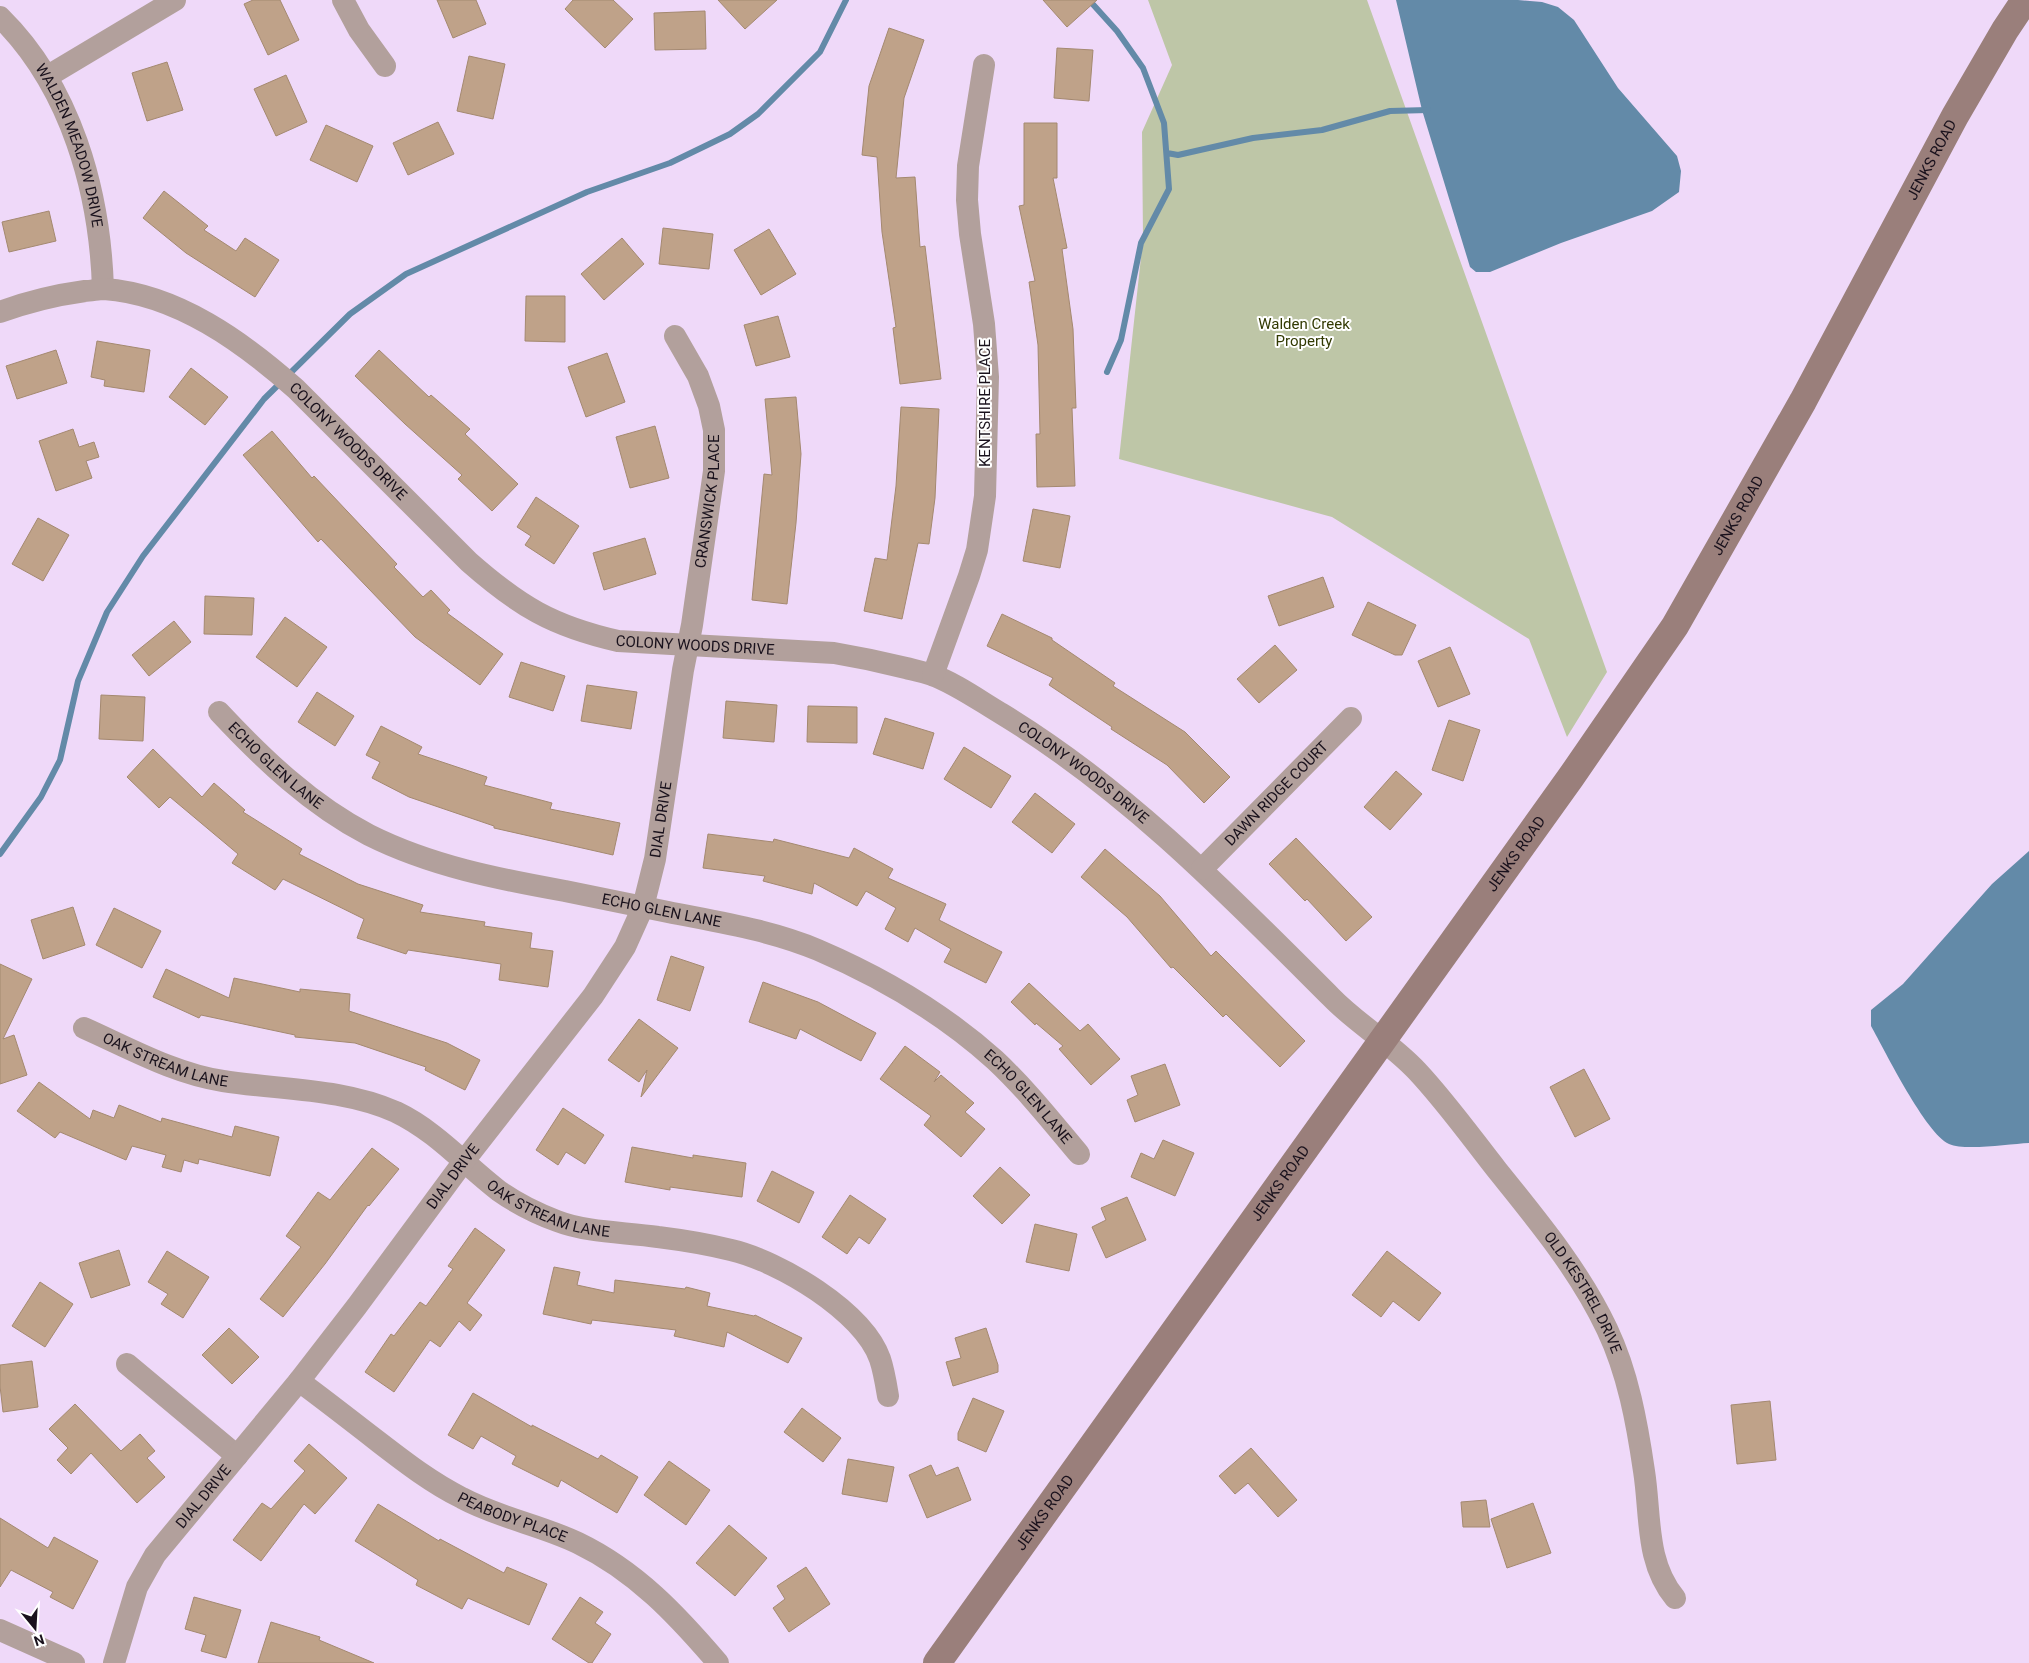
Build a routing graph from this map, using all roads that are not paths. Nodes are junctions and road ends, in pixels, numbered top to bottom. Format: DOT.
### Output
graph roads {
  1 [pos="175,0"];
  2 [pos="343,0"];
  3 [pos="2025,0"];
  4 [pos="0,17"];
  5 [pos="984,64"];
  6 [pos="385,66"];
  7 [pos="48,76"];
  8 [pos="103,289"];
  9 [pos="0,312"];
  10 [pos="675,336"];
  11 [pos="688,644"];
  12 [pos="932,675"];
  13 [pos="219,712"];
  14 [pos="1351,718"];
  15 [pos="1202,869"];
  16 [pos="643,907"];
  17 [pos="84,1028"];
  18 [pos="1382,1040"];
  19 [pos="1078,1154"];
  20 [pos="464,1161"];
  21 [pos="126,1364"];
  22 [pos="299,1381"];
  23 [pos="888,1396"];
  24 [pos="237,1456"];
  25 [pos="1675,1598"];
  26 [pos="0,1630"];
  27 [pos="74,1663"];
  28 [pos="114,1663"];
  29 [pos="718,1663"];
  30 [pos="937,1663"];
  1 -- 7 [label="street"];
  2 -- 6 [label="street"];
  3 -- 18 [label="street, JENKS ROAD"];
  4 -- 7 [label="street, WALDEN MEADOW DRIVE"];
  5 -- 12 [label="street, KENTSHIRE PLACE"];
  7 -- 8 [label="street, WALDEN MEADOW DRIVE"];
  8 -- 9 [label="street, COLONY WOODS DRIVE"];
  8 -- 11 [label="street, COLONY WOODS DRIVE"];
  10 -- 11 [label="street, CRANSWICK PLACE"];
  11 -- 12 [label="street, COLONY WOODS DRIVE"];
  11 -- 16 [label="street, DIAL DRIVE"];
  12 -- 15 [label="street, COLONY WOODS DRIVE"];
  13 -- 16 [label="street, ECHO GLEN LANE"];
  14 -- 15 [label="street, DAWN RIDGE COURT"];
  15 -- 18 [label="street, COLONY WOODS DRIVE"];
  16 -- 19 [label="street, ECHO GLEN LANE"];
  16 -- 20 [label="street, DIAL DRIVE"];
  17 -- 20 [label="street, OAK STREAM LANE"];
  18 -- 25 [label="street, OLD KESTREL DRIVE"];
  18 -- 30 [label="street, JENKS ROAD"];
  20 -- 22 [label="street, DIAL DRIVE"];
  20 -- 23 [label="street, OAK STREAM LANE"];
  21 -- 24 [label="street"];
  22 -- 24 [label="street, DIAL DRIVE"];
  22 -- 29 [label="street, PEABODY PLACE"];
  24 -- 28 [label="street, DIAL DRIVE"];
  26 -- 27 [label="street"];
}
